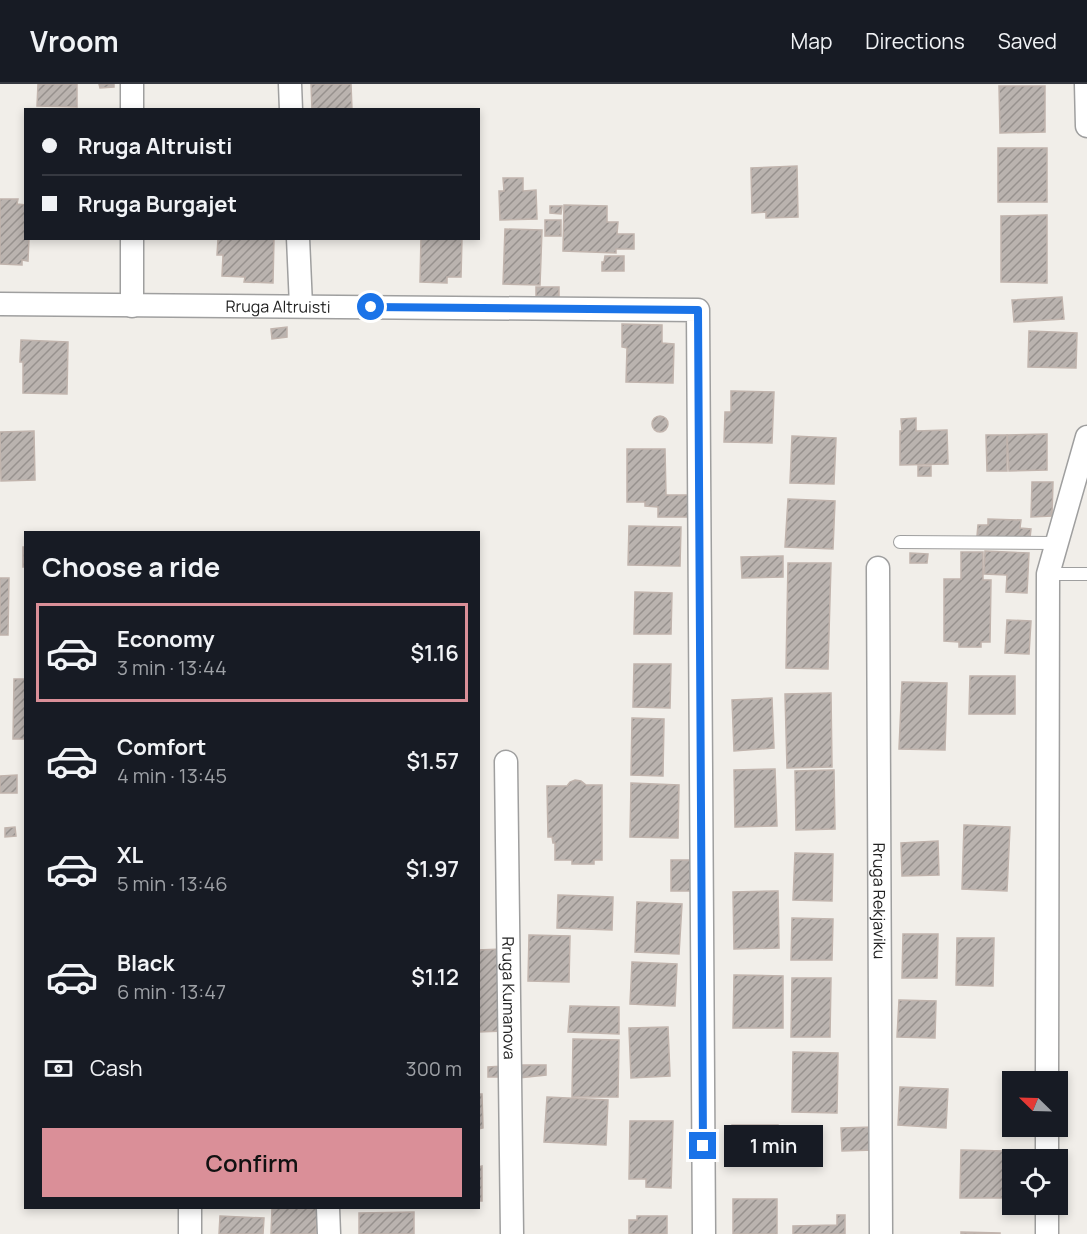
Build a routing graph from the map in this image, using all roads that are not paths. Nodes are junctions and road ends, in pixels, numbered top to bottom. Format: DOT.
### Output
graph roads {
  1 [pos="132,84"];
  2 [pos="290,84"];
  3 [pos="1086,84"];
  4 [pos="132,108"];
  5 [pos="291,108"];
  6 [pos="1087,126"];
  7 [pos="132,240"];
  8 [pos="298,240"];
  9 [pos="0,304"];
  10 [pos="132,306"];
  11 [pos="301,306"];
  12 [pos="1087,437"];
  13 [pos="900,542"];
  14 [pos="1057,543"];
  15 [pos="878,568"];
  16 [pos="1048,574"];
  17 [pos="1087,574"];
  18 [pos="506,762"];
  19 [pos="1047,1071"];
  20 [pos="190,1209"];
  21 [pos="328,1209"];
  22 [pos="1047,1215"];
  23 [pos="190,1234"];
  24 [pos="329,1234"];
  25 [pos="512,1234"];
  26 [pos="704,1234"];
  27 [pos="881,1234"];
  28 [pos="1047,1234"];
  1 -- 4 [label="street"];
  2 -- 5 [label="street"];
  3 -- 6 [label="street"];
  7 -- 10 [label="street"];
  8 -- 11 [label="street"];
  9 -- 10 [label="street, Rruga Altruisti"];
  10 -- 11 [label="street, Rruga Altruisti"];
  11 -- 26 [label="street, Rruga Altruisti"];
  12 -- 14 [label="street"];
  13 -- 14 [label="lane"];
  14 -- 16 [label="street"];
  15 -- 27 [label="street, Rruga Rekjaviku"];
  16 -- 17 [label="lane"];
  16 -- 19 [label="street"];
  18 -- 25 [label="street, Rruga Kumanova"];
  20 -- 23 [label="street"];
  21 -- 24 [label="street"];
  22 -- 28 [label="street"];
}
